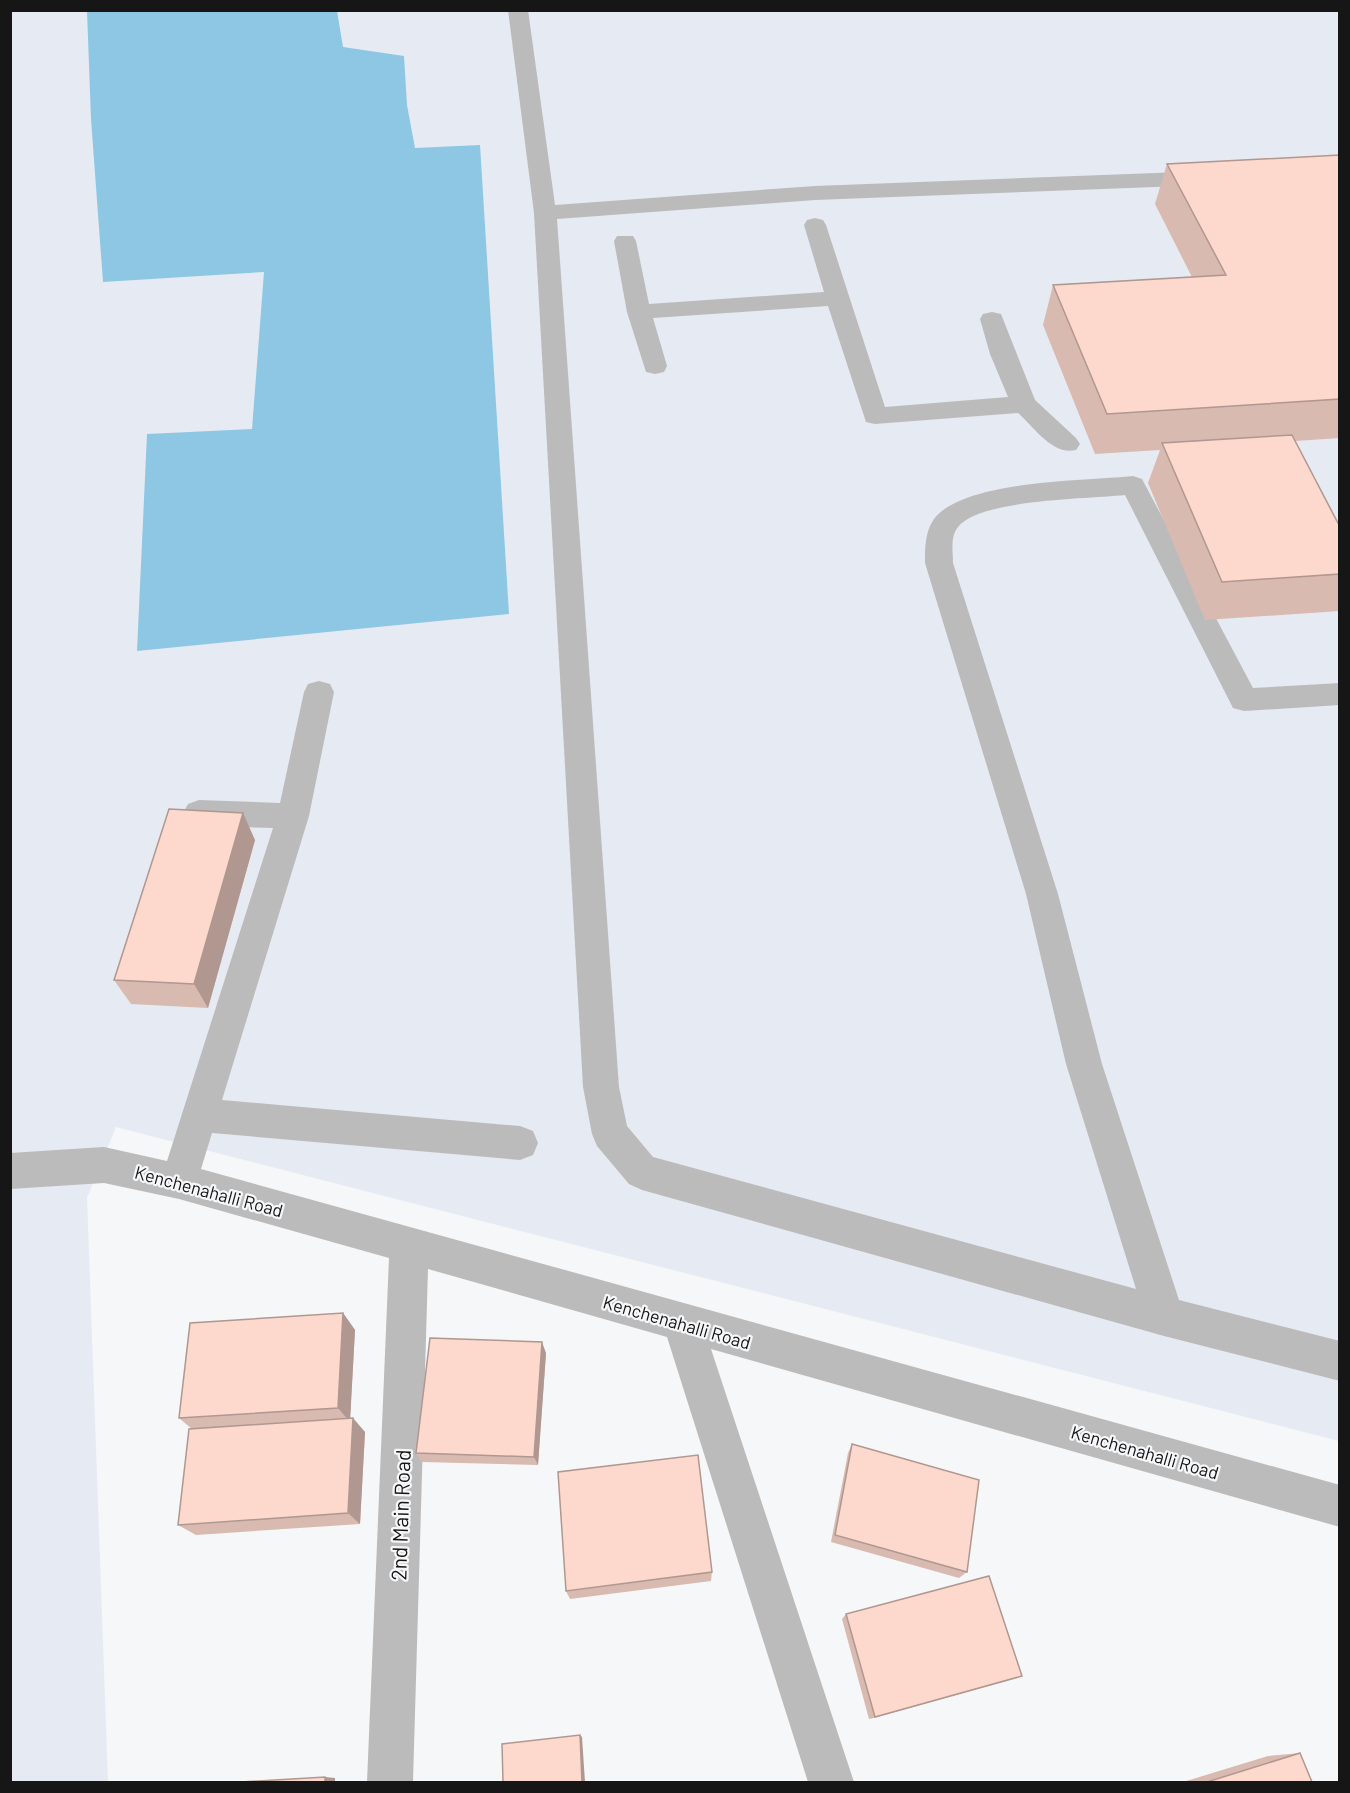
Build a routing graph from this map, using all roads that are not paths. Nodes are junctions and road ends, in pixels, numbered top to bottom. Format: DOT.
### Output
graph roads {
  1 [pos="518,10"];
  2 [pos="1232,177"];
  3 [pos="545,213"];
  4 [pos="815,225"];
  5 [pos="625,241"];
  6 [pos="838,298"];
  7 [pos="639,312"];
  8 [pos="992,320"];
  9 [pos="655,366"];
  10 [pos="1024,404"];
  11 [pos="1067,444"];
  12 [pos="319,692"];
  13 [pos="1340,694"];
  14 [pos="177,812"];
  15 [pos="293,816"];
  16 [pos="199,1114"];
  17 [pos="520,1143"];
  18 [pos="10,1171"];
  19 [pos="179,1181"];
  20 [pos="409,1247"];
  21 [pos="1164,1316"];
  22 [pos="683,1324"];
  23 [pos="1340,1361"];
  24 [pos="1340,1506"];
  25 [pos="390,1782"];
  26 [pos="831,1782"];
  1 -- 3 [label="street"];
  2 -- 3 [label="street"];
  3 -- 21 [label="street"];
  4 -- 6 [label="street"];
  5 -- 7 [label="street"];
  6 -- 7 [label="street"];
  6 -- 10 [label="street"];
  7 -- 9 [label="street"];
  8 -- 10 [label="street"];
  10 -- 11 [label="street"];
  12 -- 15 [label="street"];
  13 -- 21 [label="street"];
  14 -- 15 [label="street"];
  15 -- 16 [label="street"];
  16 -- 17 [label="street"];
  16 -- 19 [label="street"];
  18 -- 19 [label="street, Kenchenahalli Road"];
  19 -- 20 [label="street, Kenchenahalli Road"];
  20 -- 22 [label="street, Kenchenahalli Road"];
  20 -- 25 [label="street, 2nd Main Road"];
  21 -- 23 [label="street"];
  22 -- 24 [label="street, Kenchenahalli Road"];
  22 -- 26 [label="street"];
}
